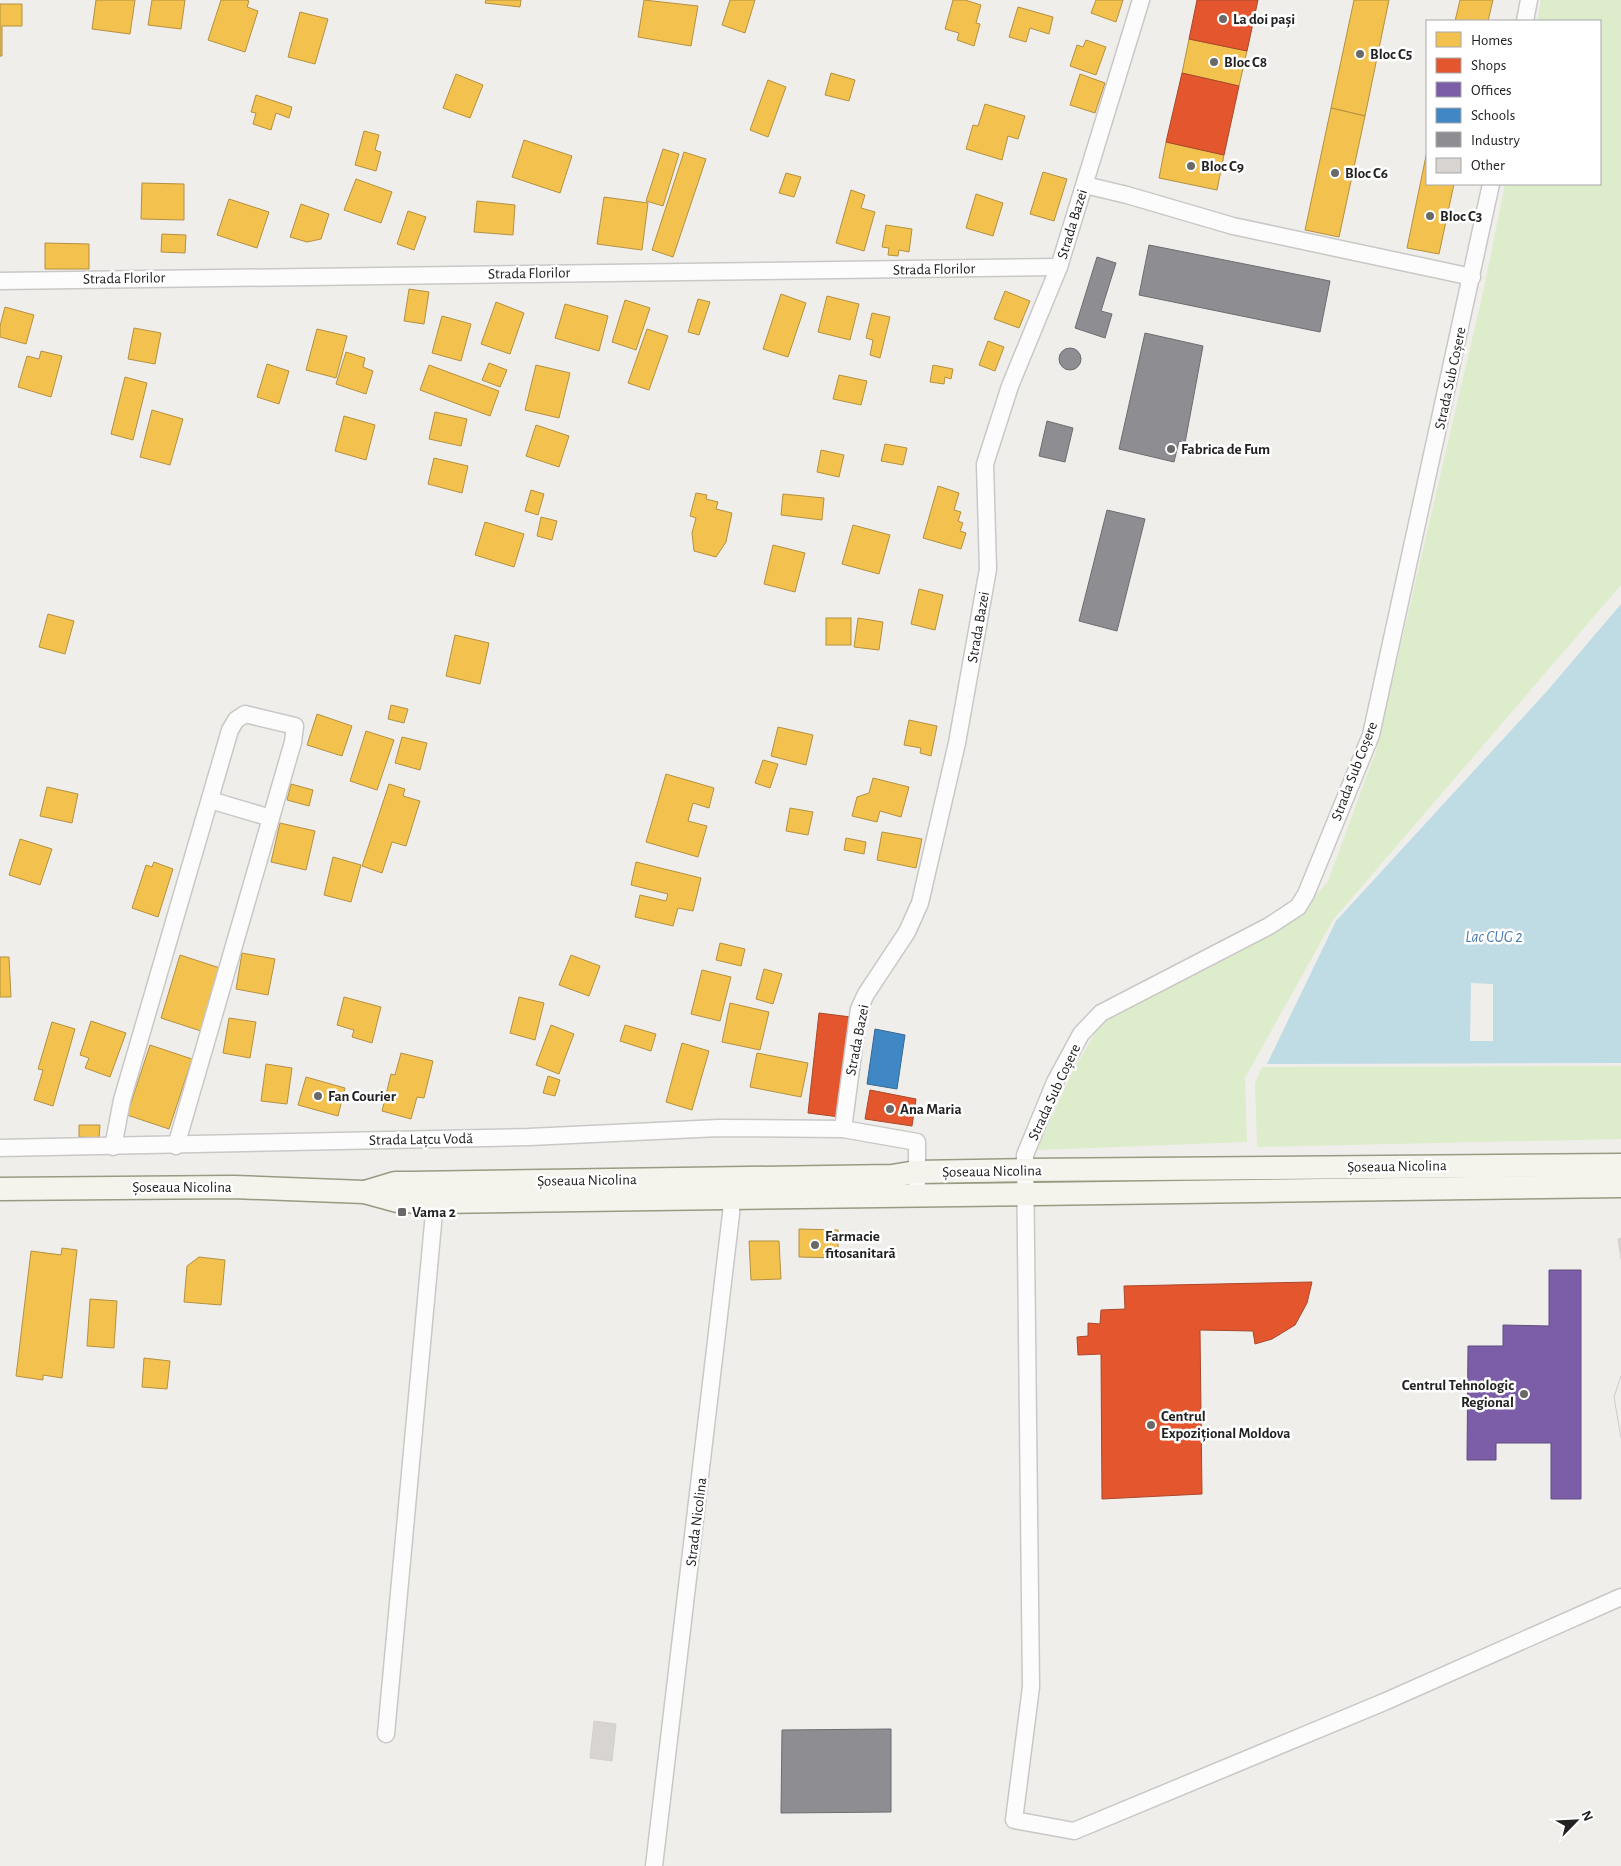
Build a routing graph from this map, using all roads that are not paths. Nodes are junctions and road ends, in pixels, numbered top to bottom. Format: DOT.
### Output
graph roads {
  1 [pos="1142,0"];
  2 [pos="1529,0"];
  3 [pos="1525,20"];
  4 [pos="1084,185"];
  5 [pos="1492,185"];
  6 [pos="1059,267"];
  7 [pos="1472,278"];
  8 [pos="0,281"];
  9 [pos="210,800"];
  10 [pos="271,818"];
  11 [pos="843,1129"];
  12 [pos="176,1146"];
  13 [pos="113,1147"];
  14 [pos="0,1148"];
  15 [pos="1621,1164"];
  16 [pos="1025,1170"];
  17 [pos="916,1172"];
  18 [pos="1621,1186"];
  19 [pos="0,1189"];
  20 [pos="732,1189"];
  21 [pos="364,1192"];
  22 [pos="1026,1194"];
  23 [pos="917,1195"];
  24 [pos="435,1202"];
  25 [pos="1621,1598"];
  26 [pos="386,1734"];
  27 [pos="654,1866"];
  1 -- 4 [label="street, Strada Bazei"];
  2 -- 3 [label="street"];
  4 -- 6 [label="street, Strada Bazei"];
  4 -- 7 [label="street"];
  5 -- 7 [label="street, Strada Sub Coșere"];
  6 -- 8 [label="street, Strada Florilor"];
  6 -- 11 [label="street, Strada Bazei"];
  7 -- 16 [label="street, Strada Sub Coșere"];
  9 -- 10 [label="street"];
  9 -- 10 [label="street"];
  9 -- 13 [label="street"];
  10 -- 12 [label="street"];
  11 -- 12 [label="street, Strada Lațcu Vodă"];
  11 -- 17 [label="street"];
  12 -- 13 [label="street, Strada Lațcu Vodă"];
  13 -- 14 [label="street, Strada Lațcu Vodă"];
  15 -- 16 [label="main road, Șoseaua Nicolina"];
  16 -- 17 [label="main road, Șoseaua Nicolina"];
  16 -- 22 [label="street, Strada Sub Coșere"];
  17 -- 20 [label="main road, Șoseaua Nicolina"];
  17 -- 23 [label="street"];
  18 -- 22 [label="main road, Șoseaua Nicolina"];
  19 -- 21 [label="main road, Șoseaua Nicolina"];
  20 -- 21 [label="main road, Șoseaua Nicolina"];
  20 -- 23 [label="main road, Șoseaua Nicolina"];
  20 -- 24 [label="main road, Șoseaua Nicolina"];
  20 -- 27 [label="street, Strada Nicolina"];
  21 -- 24 [label="main road, Șoseaua Nicolina"];
  22 -- 23 [label="main road, Șoseaua Nicolina"];
  22 -- 25 [label="street, Strada Sub Coșere"];
  24 -- 26 [label="street"];
}
